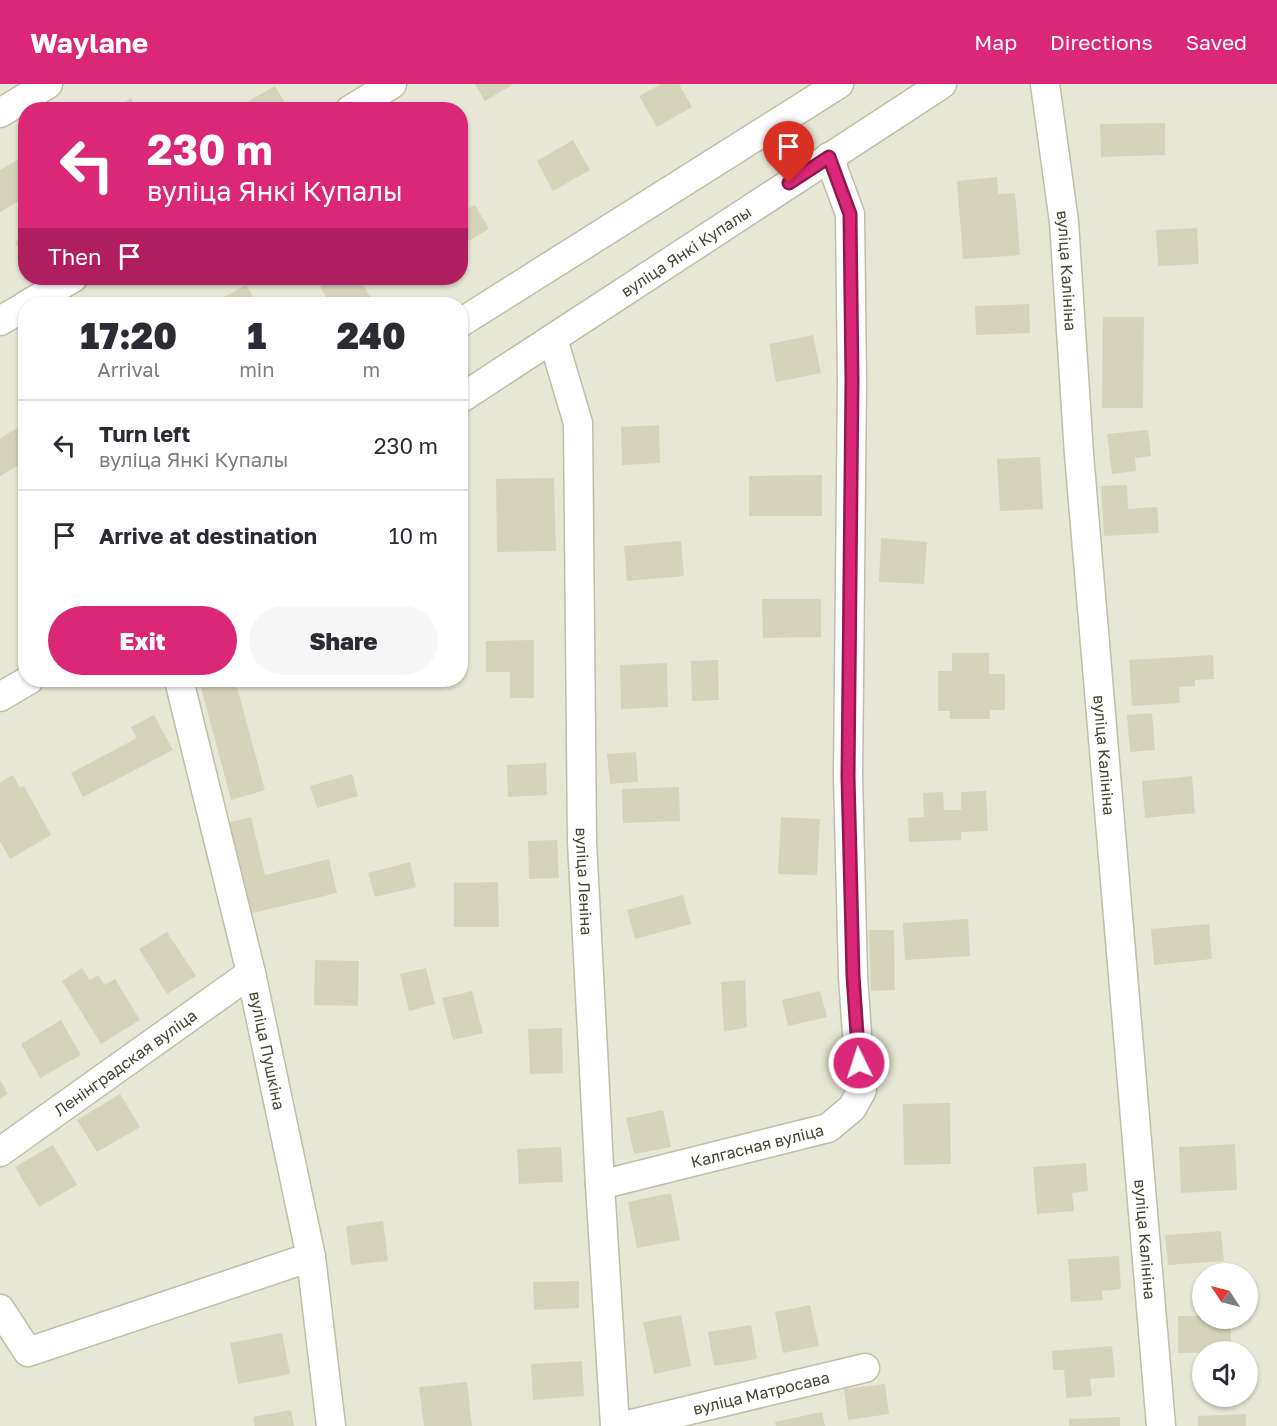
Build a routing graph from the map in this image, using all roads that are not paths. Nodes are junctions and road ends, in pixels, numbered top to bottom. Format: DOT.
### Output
graph roads {
  1 [pos="48,84"];
  2 [pos="392,84"];
  3 [pos="839,84"];
  4 [pos="942,84"];
  5 [pos="1044,84"];
  6 [pos="18,102"];
  7 [pos="18,102"];
  8 [pos="363,102"];
  9 [pos="0,113"];
  10 [pos="829,157"];
  11 [pos="61,285"];
  12 [pos="41,297"];
  13 [pos="18,310"];
  14 [pos="468,318"];
  15 [pos="0,321"];
  16 [pos="553,339"];
  17 [pos="468,394"];
  18 [pos="18,686"];
  19 [pos="181,687"];
  20 [pos="0,697"];
  21 [pos="251,973"];
  22 [pos="0,1152"];
  23 [pos="600,1185"];
  24 [pos="311,1257"];
  25 [pos="0,1309"];
  26 [pos="865,1368"];
  27 [pos="331,1426"];
  28 [pos="615,1426"];
  29 [pos="623,1426"];
  30 [pos="1161,1426"];
  1 -- 6 [label="street"];
  2 -- 8 [label="street"];
  3 -- 14 [label="street"];
  4 -- 10 [label="street, вуліца Янкі Купалы"];
  5 -- 30 [label="street, вуліца Калініна"];
  7 -- 9 [label="street"];
  10 -- 16 [label="street, вуліца Янкі Купалы"];
  10 -- 23 [label="street, Калгасная вуліца"];
  11 -- 12 [label="street"];
  13 -- 15 [label="street"];
  16 -- 17 [label="street, вуліца Янкі Купалы"];
  16 -- 23 [label="street, вуліца Леніна"];
  18 -- 20 [label="street"];
  19 -- 21 [label="street, вуліца Пушкіна"];
  21 -- 22 [label="street, Ленінградская вуліца"];
  21 -- 24 [label="street, вуліца Пушкіна"];
  23 -- 28 [label="street, вуліца Леніна"];
  24 -- 25 [label="street"];
  24 -- 27 [label="street, вуліца Пушкіна"];
  26 -- 29 [label="street, вуліца Матросава"];
}
